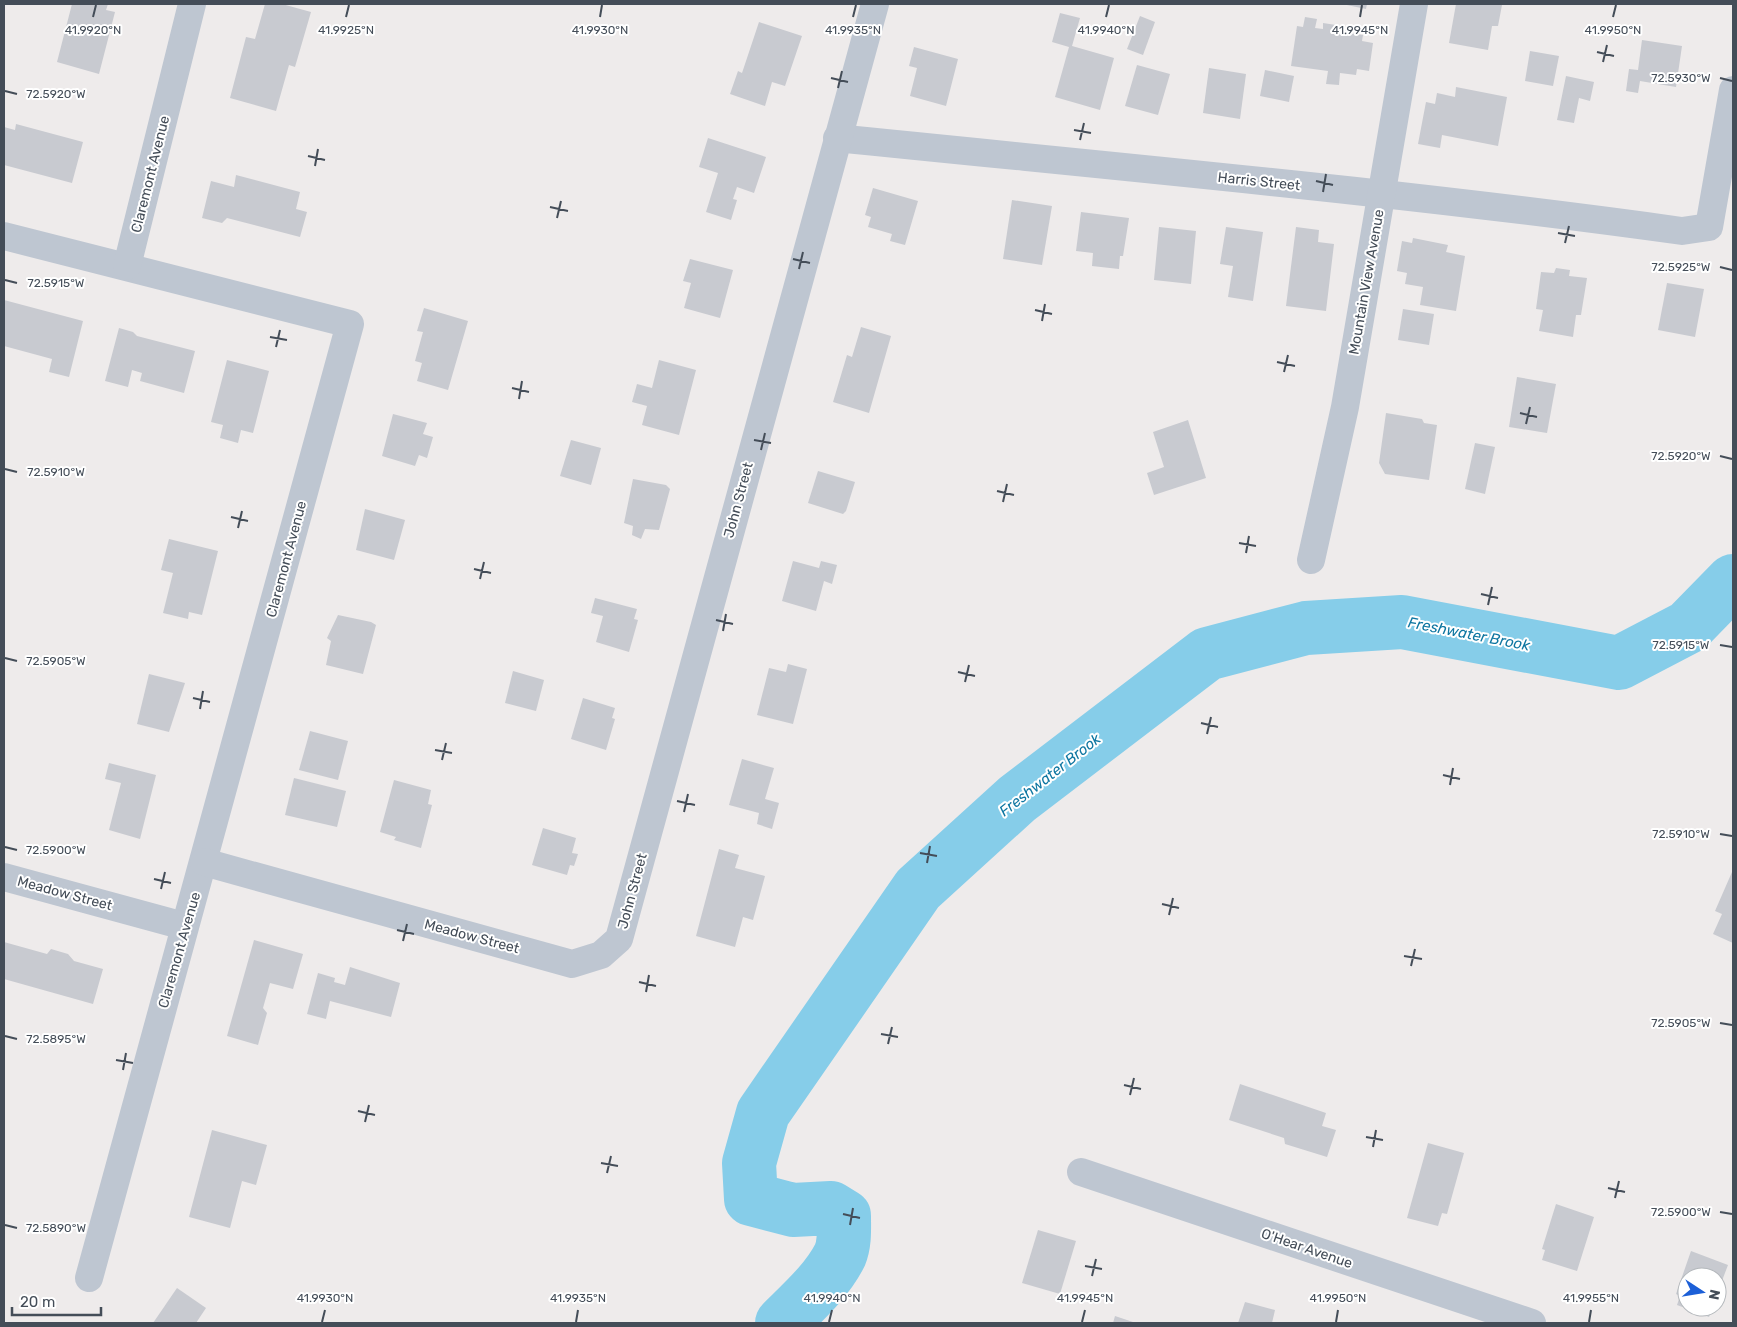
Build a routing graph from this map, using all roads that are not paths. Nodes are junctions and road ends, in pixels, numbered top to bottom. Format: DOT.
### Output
graph roads {
  1 [pos="192,4"];
  2 [pos="874,4"];
  3 [pos="1414,4"];
  4 [pos="1733,90"];
  5 [pos="837,138"];
  6 [pos="1382,193"];
  7 [pos="4,236"];
  8 [pos="127,266"];
  9 [pos="1311,560"];
  10 [pos="204,862"];
  11 [pos="4,877"];
  12 [pos="184,926"];
  13 [pos="619,939"];
  14 [pos="1081,1172"];
  15 [pos="89,1278"];
  16 [pos="1532,1323"];
  1 -- 8 [label="street, Claremont Avenue"];
  2 -- 5 [label="street, John Street"];
  3 -- 6 [label="street, Mountain View Avenue"];
  4 -- 6 [label="street, Harris Street"];
  5 -- 6 [label="street, Harris Street"];
  5 -- 13 [label="street, John Street"];
  6 -- 9 [label="street, Mountain View Avenue"];
  7 -- 8 [label="street"];
  8 -- 10 [label="street, Claremont Avenue"];
  10 -- 12 [label="street, Claremont Avenue"];
  10 -- 13 [label="street, Meadow Street"];
  11 -- 12 [label="street, Meadow Street"];
  12 -- 15 [label="street, Claremont Avenue"];
  14 -- 16 [label="street, O'Hear Avenue"];
}
